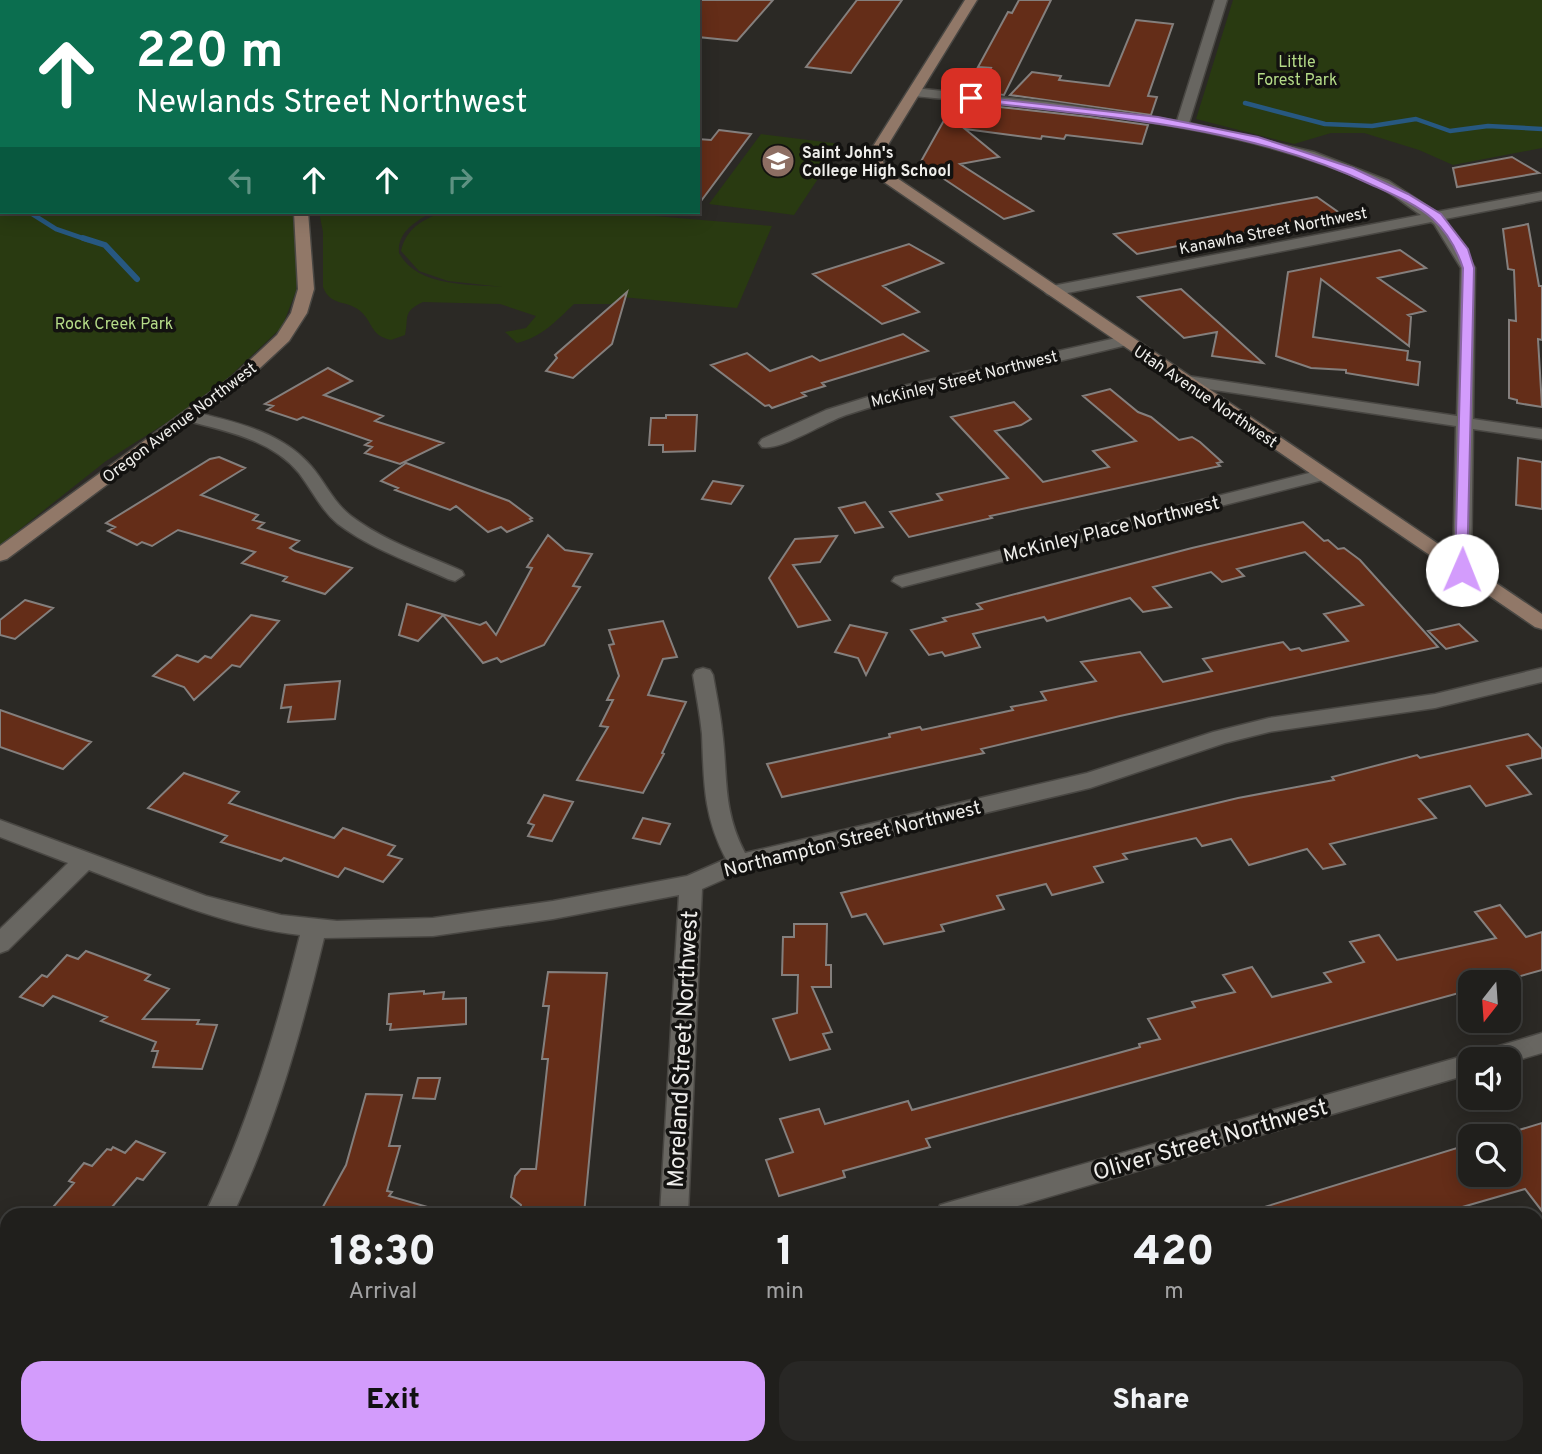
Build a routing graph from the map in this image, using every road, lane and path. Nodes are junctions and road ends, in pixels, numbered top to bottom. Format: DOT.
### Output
graph roads {
  1 [pos="971,0"];
  2 [pos="1221,0"];
  3 [pos="914,92"];
  4 [pos="1182,124"];
  5 [pos="1542,196"];
  6 [pos="301,214"];
  7 [pos="1437,216"];
  8 [pos="1052,291"];
  9 [pos="1125,341"];
  10 [pos="1181,380"];
  11 [pos="190,416"];
  12 [pos="1465,422"];
  13 [pos="1542,434"];
  14 [pos="768,443"];
  15 [pos="1321,475"];
  16 [pos="0,555"];
  17 [pos="1462,570"];
  18 [pos="455,575"];
  19 [pos="901,581"];
  20 [pos="1542,623"];
  21 [pos="703,675"];
  22 [pos="1542,675"];
  23 [pos="0,828"];
  24 [pos="85,860"];
  25 [pos="739,863"];
  26 [pos="691,884"];
  27 [pos="314,928"];
  28 [pos="0,944"];
  29 [pos="1542,1043"];
  30 [pos="1521,1049"];
  31 [pos="1458,1067"];
  32 [pos="222,1208"];
  33 [pos="674,1208"];
  34 [pos="971,1208"];
  1 -- 3 [label="street"];
  2 -- 4 [label="street"];
  3 -- 4 [label="street"];
  3 -- 8 [label="street, Utah Avenue Northwest"];
  4 -- 7 [label="street"];
  5 -- 7 [label="street, Kanawha Street Northwest"];
  6 -- 11 [label="street, Oregon Avenue Northwest"];
  7 -- 8 [label="street, Kanawha Street Northwest"];
  7 -- 12 [label="street"];
  8 -- 9 [label="street, Utah Avenue Northwest"];
  9 -- 10 [label="street, Utah Avenue Northwest"];
  9 -- 14 [label="street, McKinley Street Northwest"];
  10 -- 12 [label="street"];
  10 -- 15 [label="street, Utah Avenue Northwest"];
  11 -- 16 [label="street, Oregon Avenue Northwest"];
  11 -- 18 [label="street"];
  12 -- 13 [label="street"];
  12 -- 17 [label="street"];
  15 -- 17 [label="street, Utah Avenue Northwest"];
  15 -- 19 [label="street, McKinley Place Northwest"];
  17 -- 20 [label="street, Utah Avenue Northwest"];
  21 -- 25 [label="street"];
  22 -- 25 [label="street, Northampton Street Northwest"];
  23 -- 24 [label="street, Northampton Street Northwest"];
  24 -- 27 [label="street, Northampton Street Northwest"];
  24 -- 28 [label="street"];
  25 -- 26 [label="street, Northampton Street Northwest"];
  26 -- 27 [label="street, Northampton Street Northwest"];
  26 -- 33 [label="street, Moreland Street Northwest"];
  27 -- 32 [label="street"];
  29 -- 30 [label="street"];
  31 -- 34 [label="street, Oliver Street Northwest"];
}
